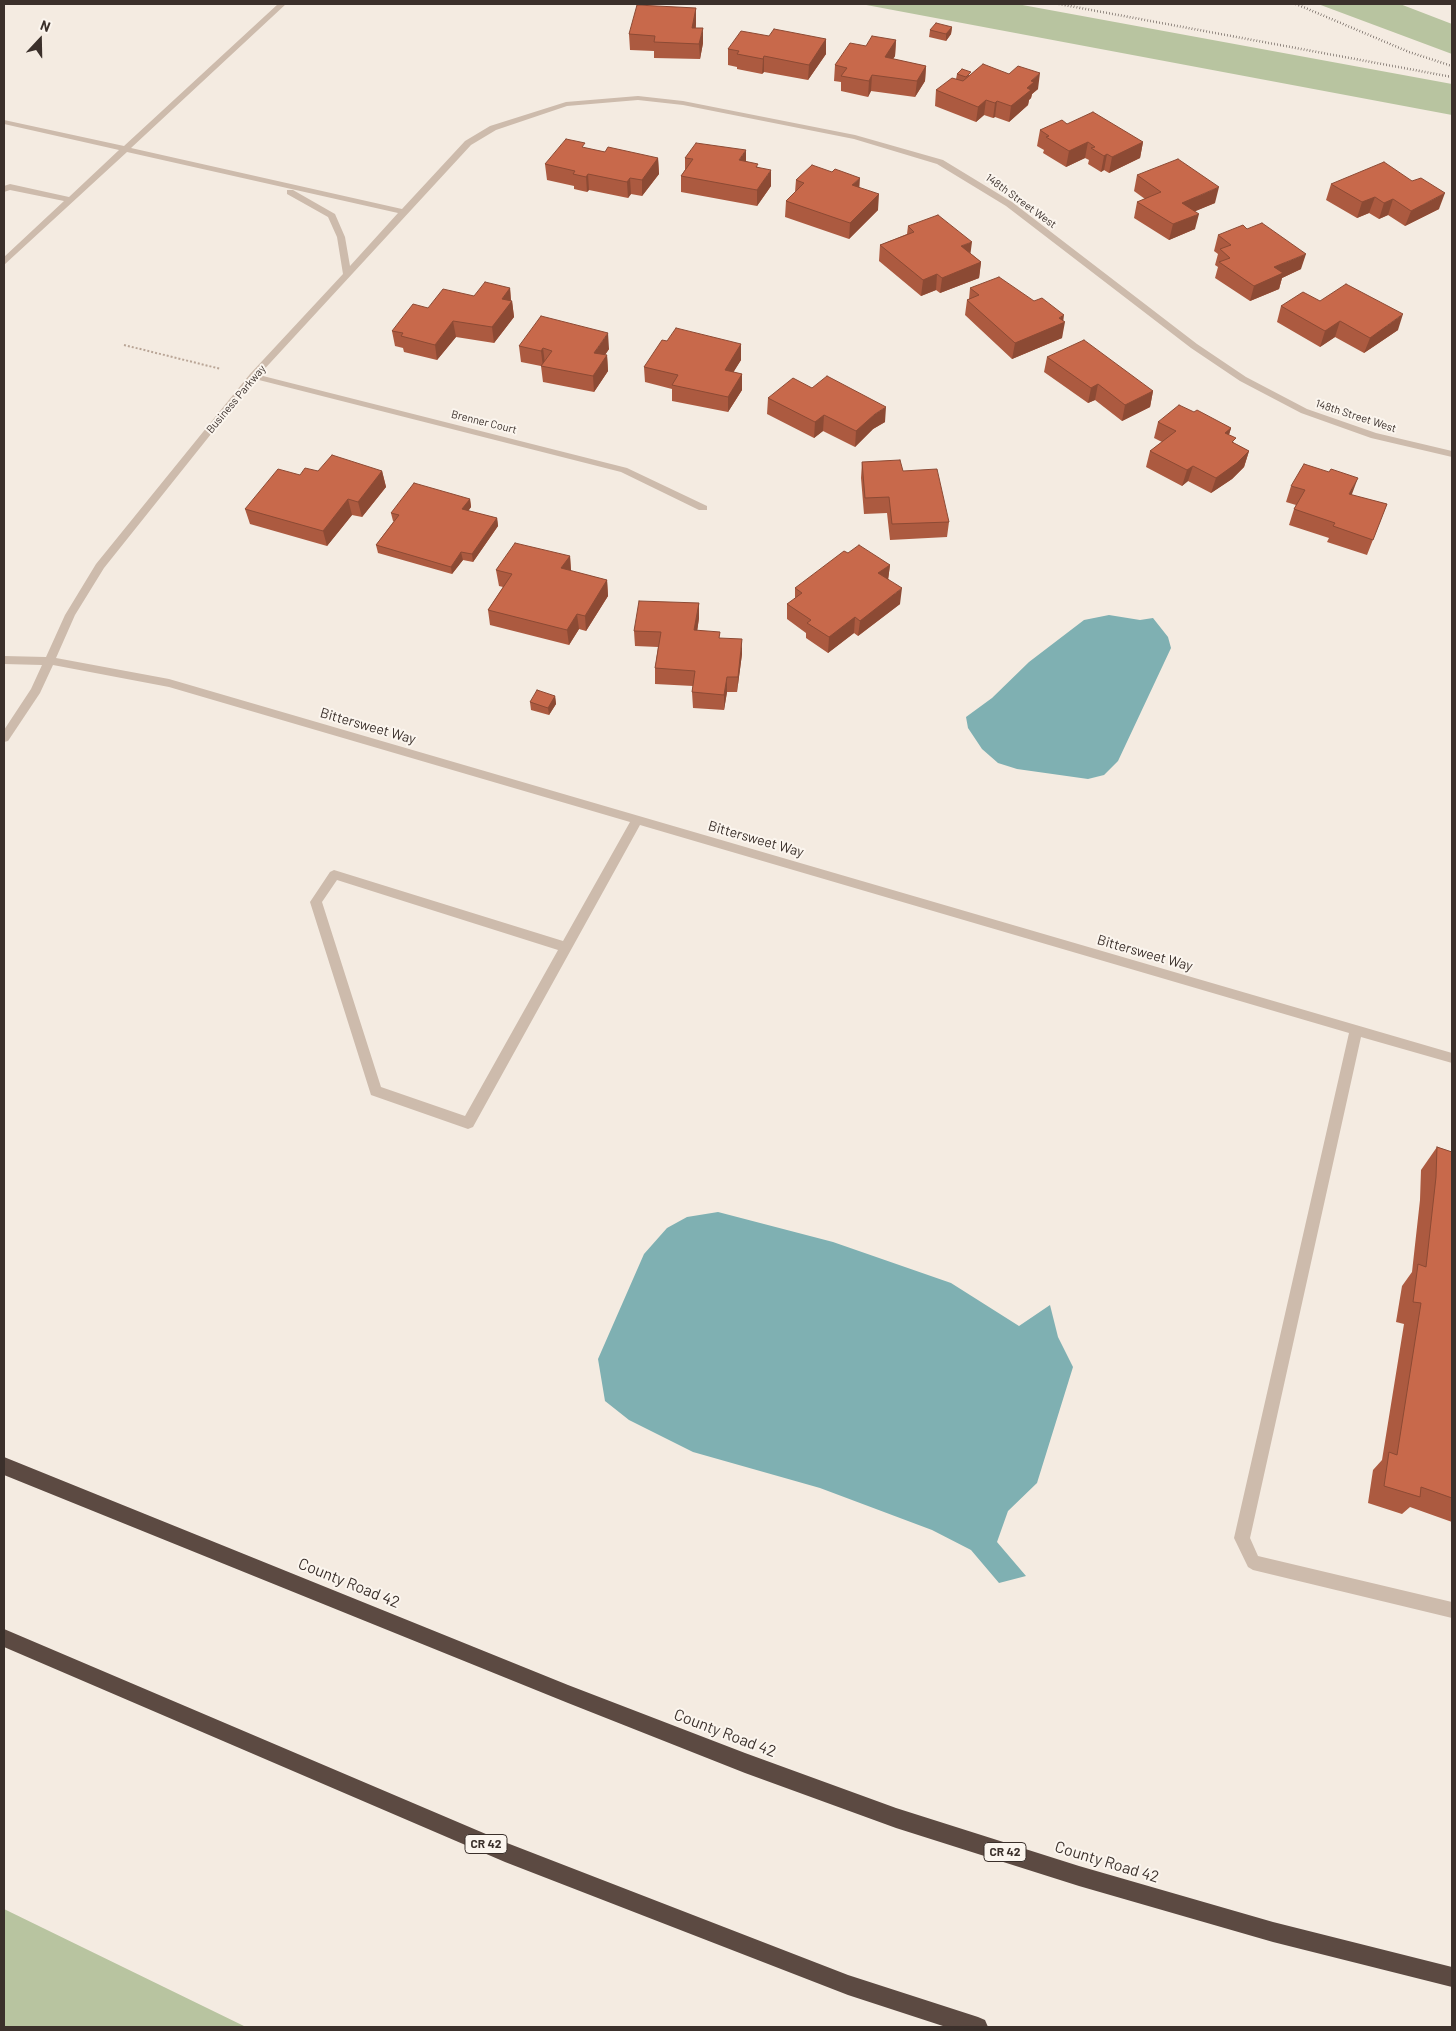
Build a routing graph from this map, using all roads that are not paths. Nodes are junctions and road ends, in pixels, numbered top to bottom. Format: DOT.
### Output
graph roads {
  1 [pos="282,4"];
  2 [pos="529,114"];
  3 [pos="4,122"];
  4 [pos="125,149"];
  5 [pos="270,182"];
  6 [pos="4,189"];
  7 [pos="70,200"];
  8 [pos="404,212"];
  9 [pos="4,262"];
  10 [pos="347,274"];
  11 [pos="254,376"];
  12 [pos="1452,454"];
  13 [pos="703,508"];
  14 [pos="4,660"];
  15 [pos="49,661"];
  16 [pos="4,738"];
  17 [pos="637,820"];
  18 [pos="565,947"];
  19 [pos="1356,1030"];
  20 [pos="1452,1058"];
  21 [pos="4,1466"];
  22 [pos="1452,1610"];
  23 [pos="4,1638"];
  24 [pos="1452,1977"];
  25 [pos="978,2027"];
  1 -- 4 [label="street"];
  2 -- 8 [label="street, Business Parkway"];
  2 -- 12 [label="street, 148th Street West"];
  3 -- 4 [label="street"];
  4 -- 5 [label="street"];
  4 -- 7 [label="street"];
  5 -- 8 [label="street"];
  5 -- 10 [label="street"];
  6 -- 7 [label="street"];
  7 -- 9 [label="street"];
  8 -- 10 [label="street, Business Parkway"];
  10 -- 11 [label="street, Business Parkway"];
  11 -- 13 [label="street, Brenner Court"];
  11 -- 15 [label="street, Business Parkway"];
  14 -- 15 [label="street, Bittersweet Way"];
  15 -- 16 [label="street, Business Parkway"];
  15 -- 17 [label="street, Bittersweet Way"];
  17 -- 18 [label="street"];
  17 -- 19 [label="street, Bittersweet Way"];
  18 -- 18 [label="street"];
  19 -- 20 [label="street, Bittersweet Way"];
  19 -- 22 [label="street"];
  21 -- 24 [label="highway, County Road 42 / CR 42"];
  23 -- 25 [label="highway, CR 42"];
}
